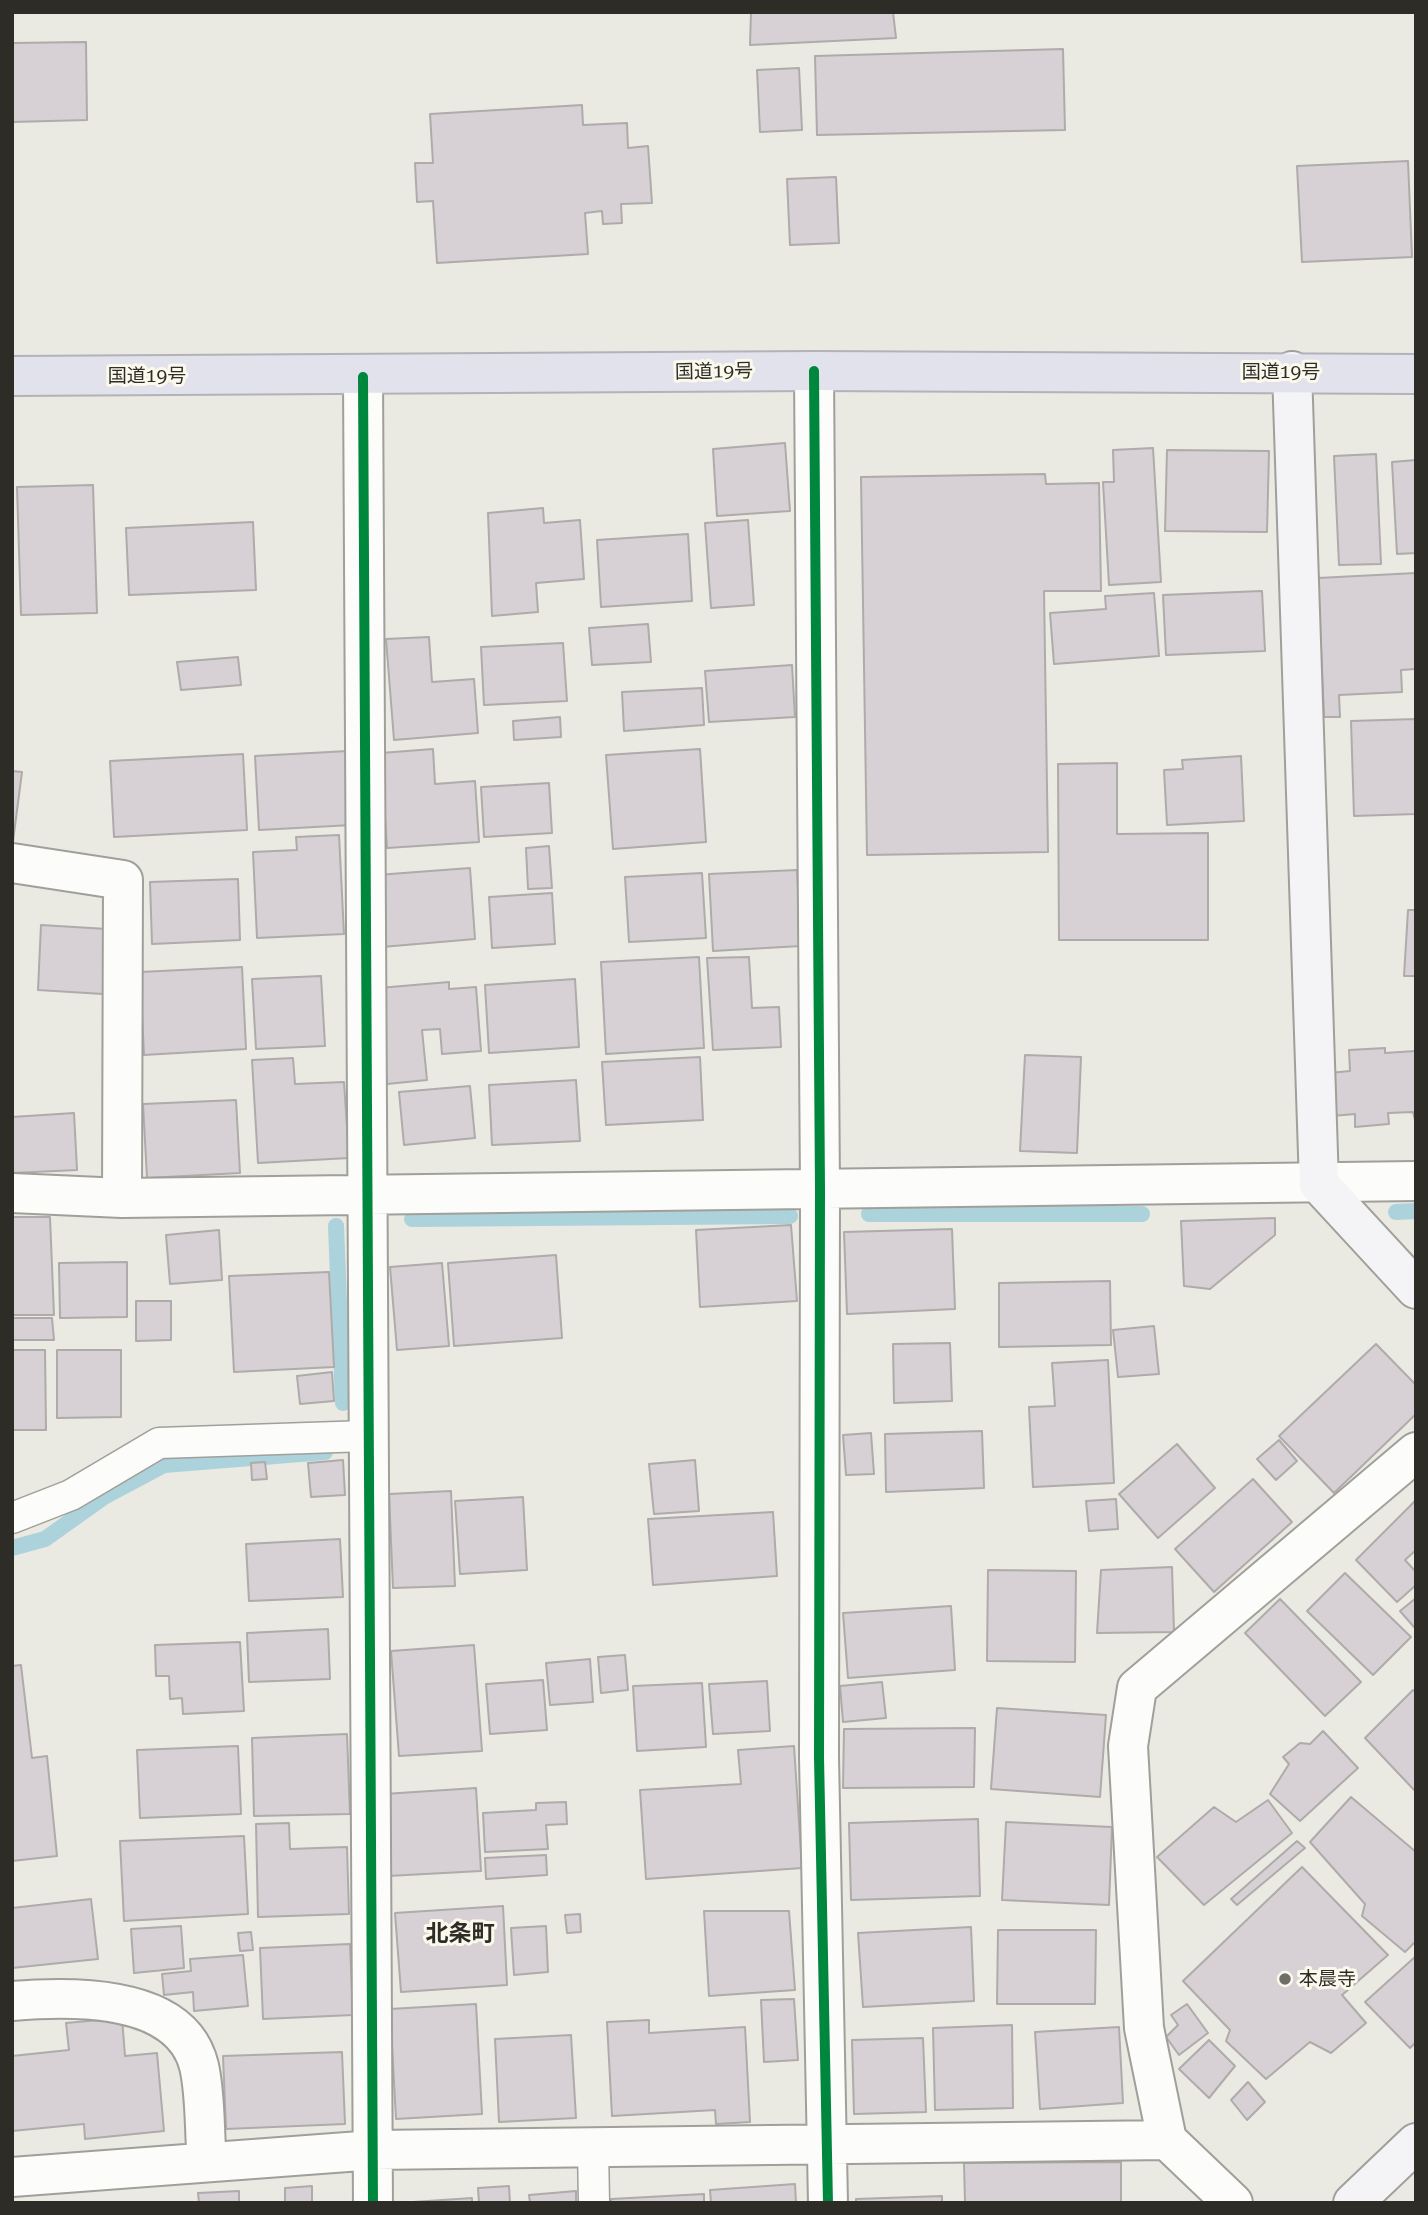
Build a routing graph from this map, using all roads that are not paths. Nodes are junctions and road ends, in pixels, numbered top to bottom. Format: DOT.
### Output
graph roads {
  1 [pos="814,371"];
  2 [pos="1292,371"];
  3 [pos="1416,374"];
  4 [pos="12,376"];
  5 [pos="363,377"];
  6 [pos="12,863"];
  7 [pos="1416,1181"];
  8 [pos="1319,1184"];
  9 [pos="820,1190"];
  10 [pos="12,1193"];
  11 [pos="367,1196"];
  12 [pos="122,1199"];
  13 [pos="1416,1289"];
  14 [pos="367,1436"];
  15 [pos="1416,1452"];
  16 [pos="12,1518"];
  17 [pos="12,2001"];
  18 [pos="1167,2140"];
  19 [pos="1416,2143"];
  20 [pos="827,2144"];
  21 [pos="593,2147"];
  22 [pos="374,2150"];
  23 [pos="207,2162"];
  24 [pos="12,2177"];
  25 [pos="373,2203"];
  26 [pos="594,2203"];
  27 [pos="828,2203"];
  28 [pos="1233,2203"];
  29 [pos="1353,2203"];
  1 -- 2 [label="highway, 国道19号"];
  1 -- 5 [label="highway, 国道19号"];
  1 -- 9 [label="street"];
  2 -- 3 [label="highway, 国道19号"];
  2 -- 8 [label="street"];
  4 -- 5 [label="highway, 国道19号"];
  5 -- 11 [label="street"];
  6 -- 12 [label="street"];
  7 -- 8 [label="street"];
  8 -- 9 [label="street"];
  8 -- 13 [label="street"];
  9 -- 11 [label="street"];
  9 -- 20 [label="street"];
  10 -- 12 [label="street"];
  11 -- 12 [label="street"];
  11 -- 14 [label="street"];
  14 -- 16 [label="lane"];
  14 -- 22 [label="street"];
  15 -- 18 [label="street"];
  17 -- 23 [label="street"];
  18 -- 20 [label="street"];
  18 -- 28 [label="street"];
  19 -- 29 [label="street"];
  20 -- 21 [label="street"];
  20 -- 27 [label="street"];
  21 -- 22 [label="street"];
  21 -- 26 [label="lane"];
  22 -- 23 [label="street"];
  22 -- 25 [label="street"];
  23 -- 24 [label="street"];
}
